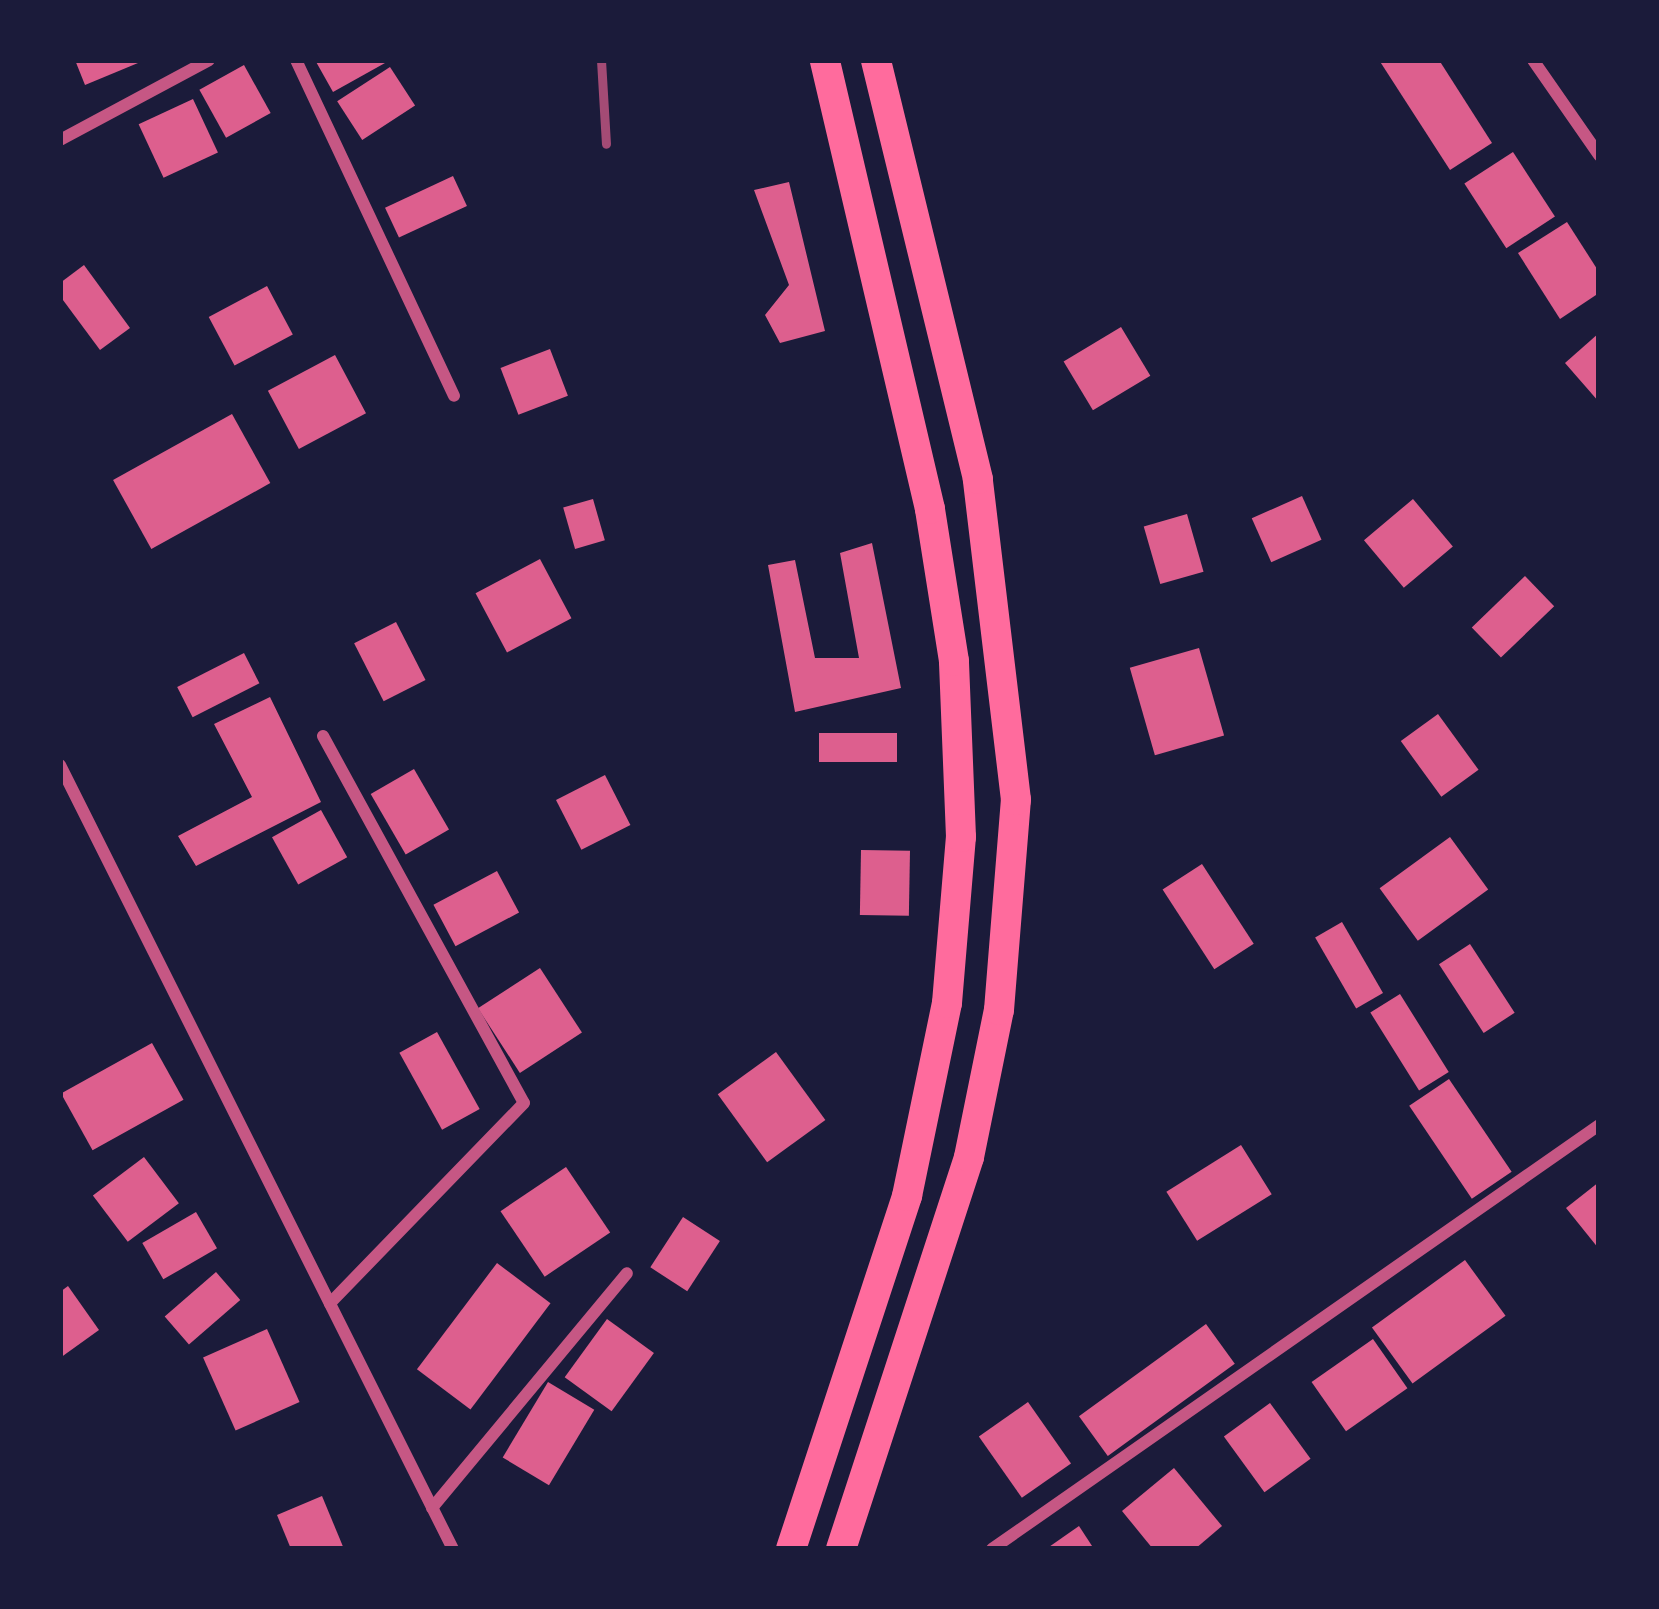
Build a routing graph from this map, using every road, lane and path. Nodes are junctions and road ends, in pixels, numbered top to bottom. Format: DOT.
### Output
graph roads {
  1 [pos="209,60"];
  2 [pos="296,60"];
  3 [pos="824,60"];
  4 [pos="876,60"];
  5 [pos="1533,60"];
  6 [pos="60,140"];
  7 [pos="1599,154"];
  8 [pos="454,396"];
  9 [pos="322,736"];
  10 [pos="60,765"];
  11 [pos="1599,1125"];
  12 [pos="627,1273"];
  13 [pos="330,1303"];
  14 [pos="432,1508"];
  15 [pos="453,1549"];
  16 [pos="791,1549"];
  17 [pos="842,1549"];
  18 [pos="992,1549"];
  1 -- 6 [label="street"];
  2 -- 8 [label="street"];
  3 -- 16 [label="main road"];
  4 -- 17 [label="main road"];
  5 -- 7 [label="street"];
  9 -- 13 [label="street"];
  10 -- 13 [label="street"];
  11 -- 18 [label="street"];
  12 -- 14 [label="street"];
  13 -- 14 [label="street"];
  14 -- 15 [label="street"];
}
